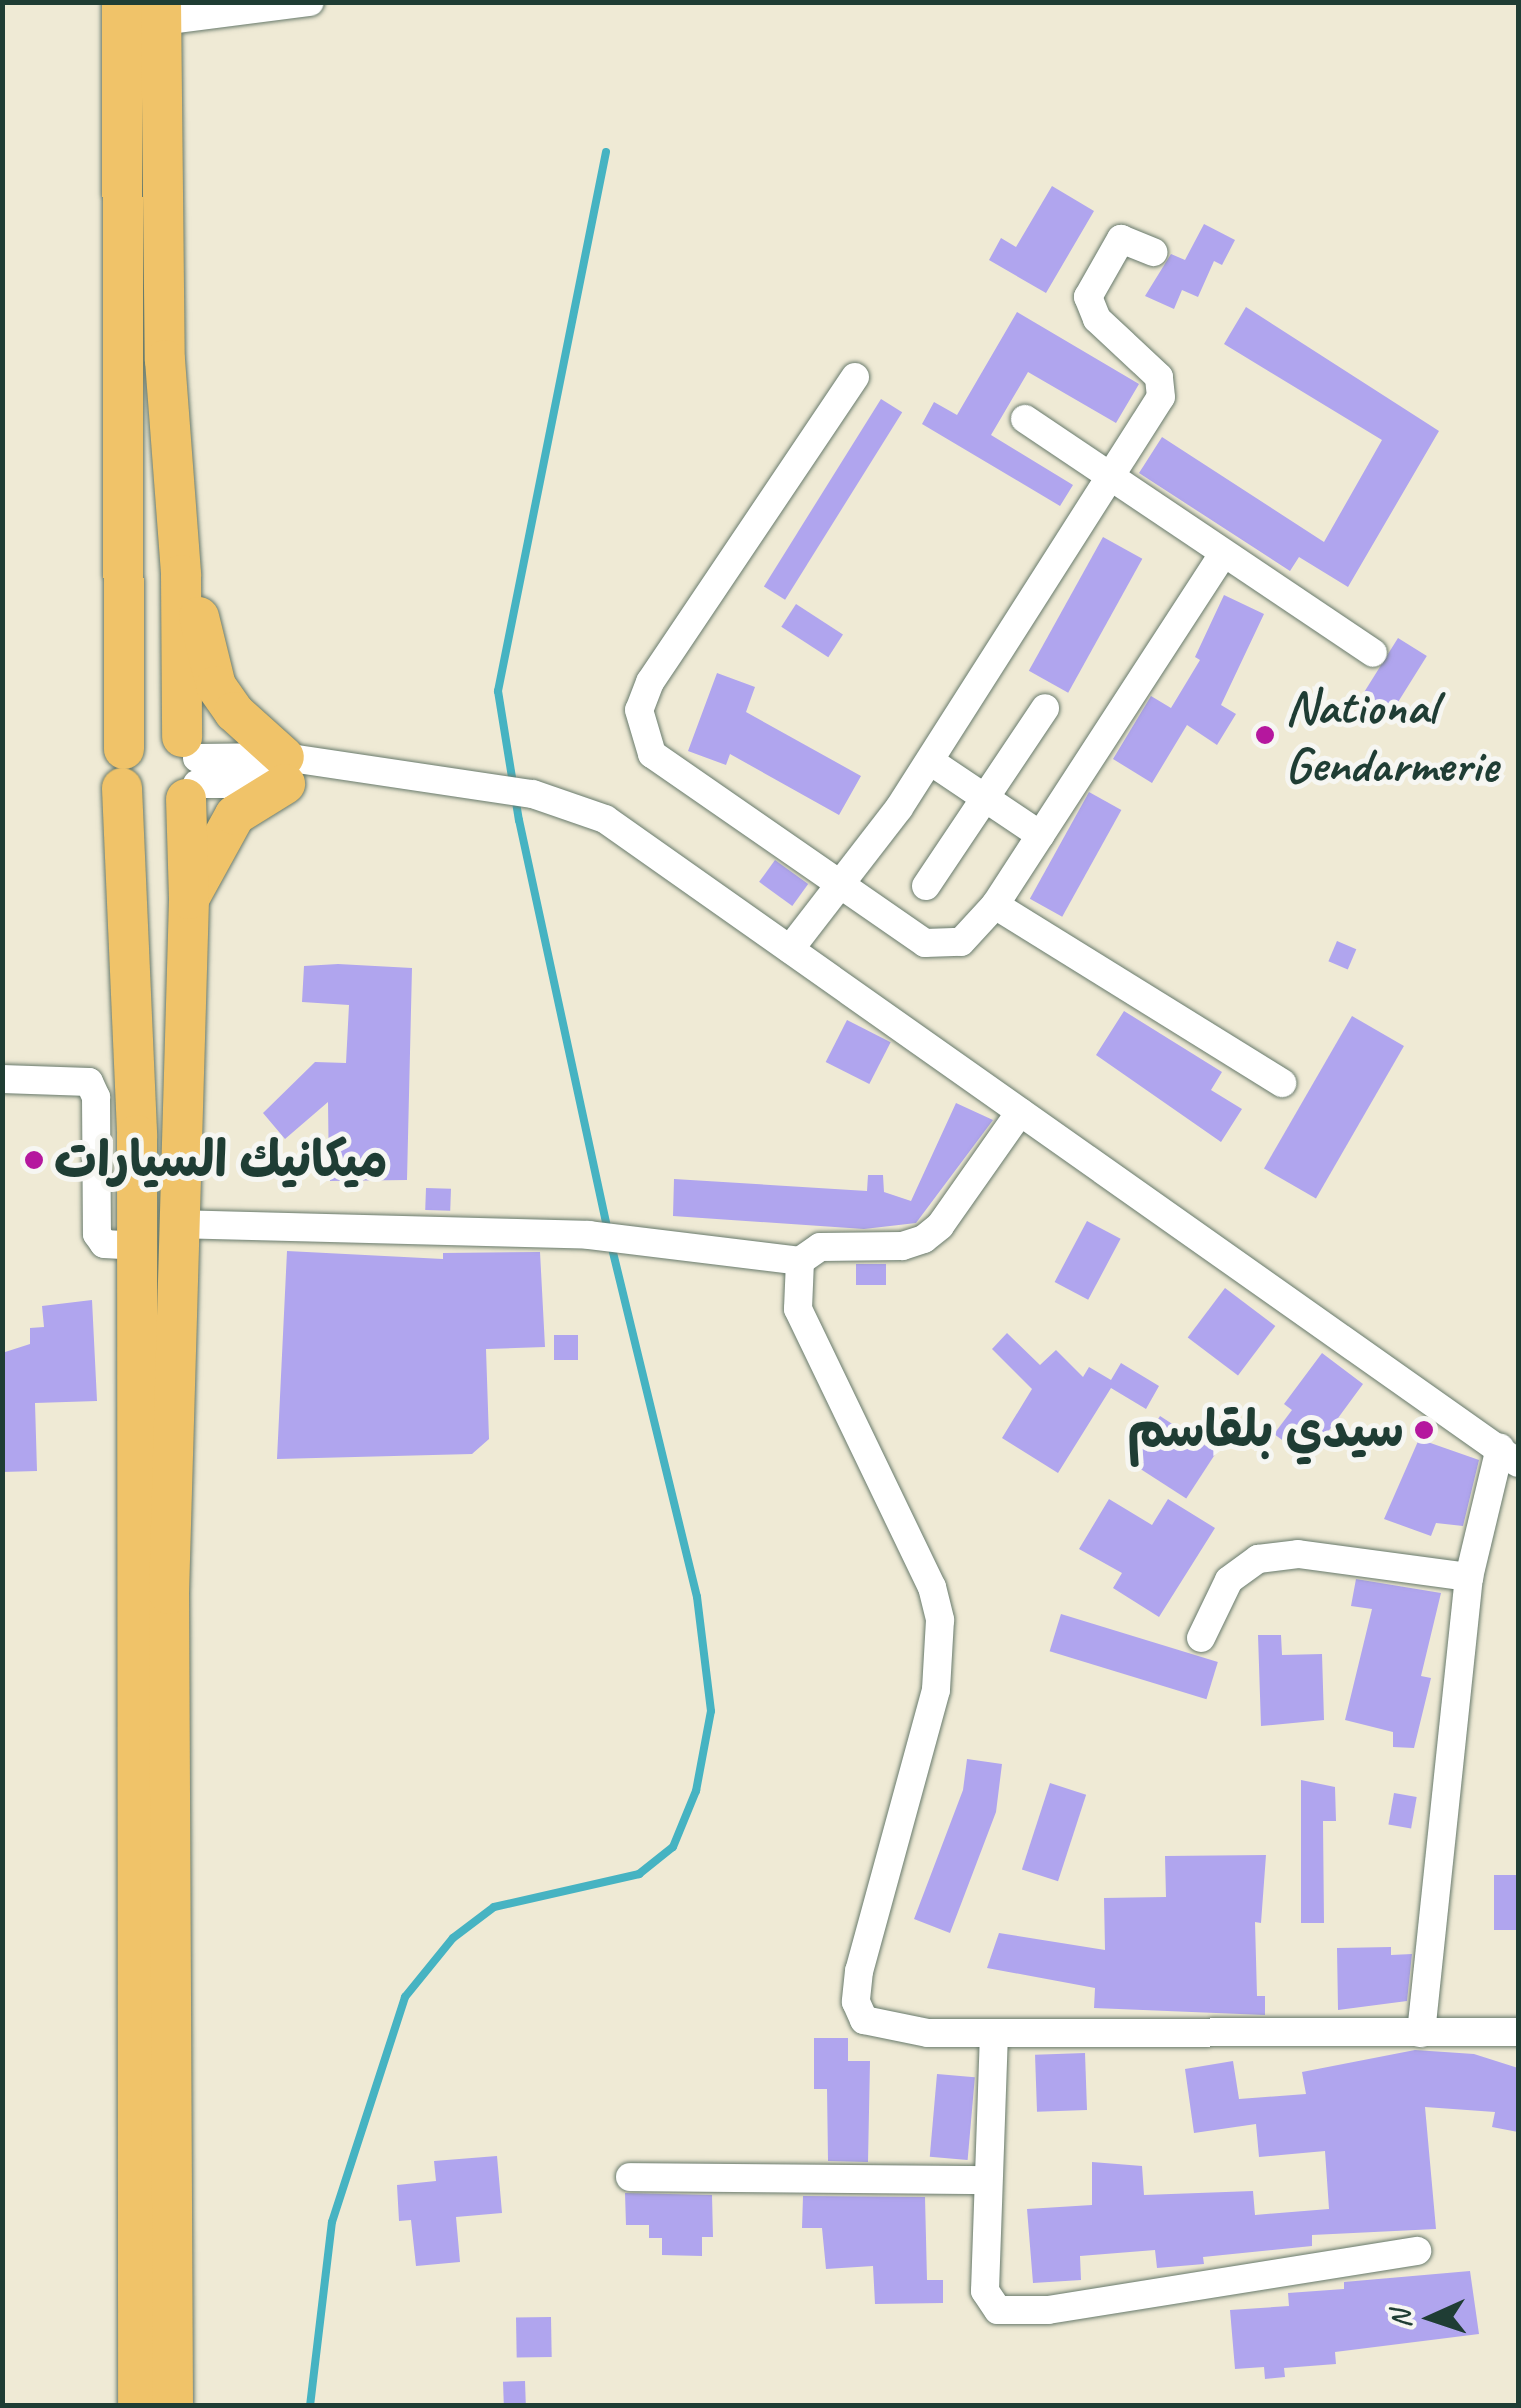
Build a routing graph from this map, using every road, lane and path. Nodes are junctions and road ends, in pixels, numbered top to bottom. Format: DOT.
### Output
graph roads {
  1 [pos="122,2"];
  2 [pos="310,2"];
  3 [pos="161,12"];
  4 [pos="1154,252"];
  5 [pos="855,376"];
  6 [pos="1025,420"];
  7 [pos="1108,482"];
  8 [pos="1222,556"];
  9 [pos="181,575"];
  10 [pos="1373,653"];
  11 [pos="1045,708"];
  12 [pos="930,761"];
  13 [pos="123,768"];
  14 [pos="190,770"];
  15 [pos="285,770"];
  16 [pos="983,796"];
  17 [pos="1040,836"];
  18 [pos="840,885"];
  19 [pos="926,886"];
  20 [pos="189,898"];
  21 [pos="994,905"];
  22 [pos="790,949"];
  23 [pos="2,1079"];
  24 [pos="1282,1083"];
  25 [pos="1020,1112"];
  26 [pos="178,1224"];
  27 [pos="137,1246"];
  28 [pos="800,1261"];
  29 [pos="1509,1455"];
  30 [pos="1470,1577"];
  31 [pos="1202,1638"];
  32 [pos="1518,2032"];
  33 [pos="994,2033"];
  34 [pos="1421,2033"];
  35 [pos="630,2177"];
  36 [pos="984,2180"];
  37 [pos="1417,2251"];
  38 [pos="138,2406"];
  39 [pos="173,2406"];
  1 -- 13 [label="highway"];
  2 -- 3 [label="street"];
  3 -- 9 [label="highway"];
  4 -- 7 [label="street"];
  5 -- 18 [label="street"];
  6 -- 7 [label="street"];
  7 -- 8 [label="street"];
  7 -- 12 [label="street"];
  8 -- 10 [label="street"];
  8 -- 17 [label="street"];
  9 -- 14 [label="highway"];
  9 -- 15 [label="highway"];
  11 -- 16 [label="street"];
  12 -- 16 [label="street"];
  12 -- 18 [label="street"];
  13 -- 14 [label="highway"];
  13 -- 14 [label="highway"];
  13 -- 27 [label="highway"];
  14 -- 15 [label="street"];
  14 -- 20 [label="highway"];
  15 -- 20 [label="highway"];
  15 -- 22 [label="street"];
  16 -- 17 [label="street"];
  16 -- 19 [label="street"];
  17 -- 21 [label="street"];
  18 -- 21 [label="street"];
  18 -- 22 [label="street"];
  20 -- 26 [label="highway"];
  21 -- 24 [label="street"];
  22 -- 25 [label="street"];
  23 -- 27 [label="street"];
  25 -- 28 [label="street"];
  25 -- 29 [label="street"];
  26 -- 28 [label="street"];
  26 -- 39 [label="highway"];
  27 -- 38 [label="highway"];
  28 -- 33 [label="street"];
  29 -- 30 [label="street"];
  30 -- 31 [label="street"];
  30 -- 34 [label="street"];
  32 -- 34 [label="street"];
  33 -- 34 [label="street"];
  33 -- 36 [label="street"];
  35 -- 36 [label="street"];
  36 -- 37 [label="street"];
}
